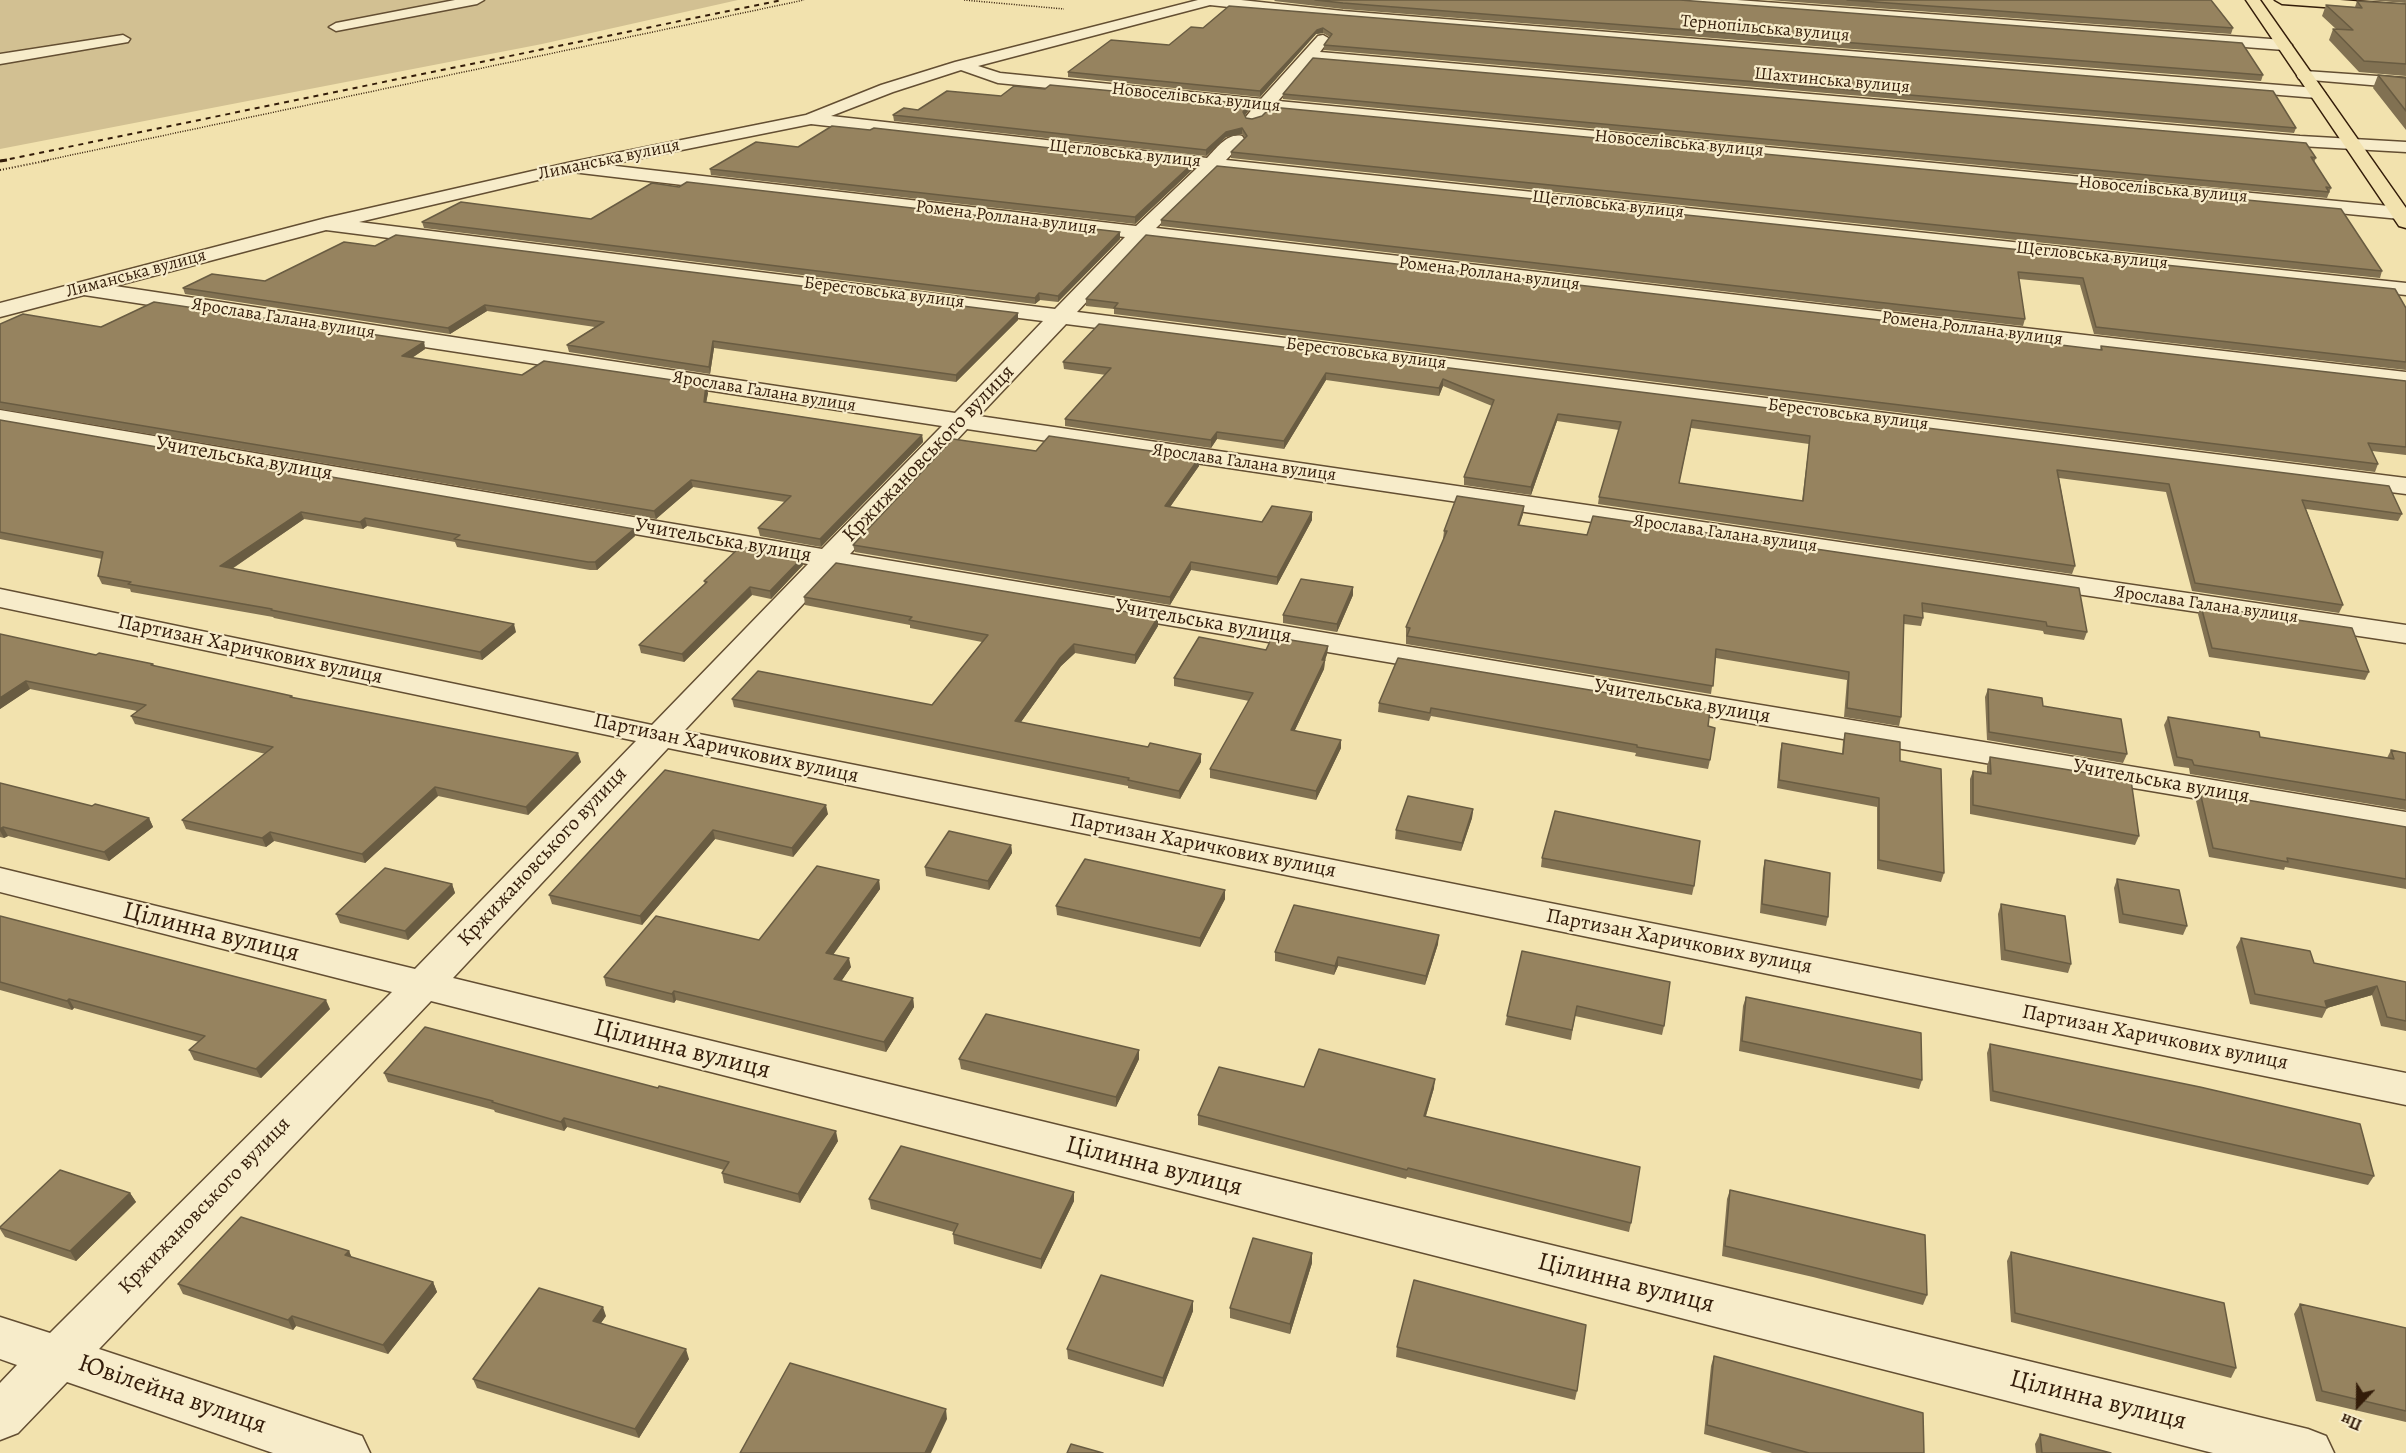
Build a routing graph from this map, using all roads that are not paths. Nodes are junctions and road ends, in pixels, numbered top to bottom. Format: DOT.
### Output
graph roads {
  1 [pos="477,0"];
  2 [pos="1212,0"];
  3 [pos="1680,0"];
  4 [pos="2253,0"];
  5 [pos="2283,0"];
  6 [pos="2406,9"];
  7 [pos="1343,15"];
  8 [pos="336,27"];
  9 [pos="123,39"];
  10 [pos="2284,45"];
  11 [pos="1309,56"];
  12 [pos="0,58"];
  13 [pos="962,65"];
  14 [pos="2305,76"];
  15 [pos="2406,83"];
  16 [pos="2317,93"];
  17 [pos="1265,105"];
  18 [pos="811,119"];
  19 [pos="2352,143"];
  20 [pos="1232,144"];
  21 [pos="2406,147"];
  22 [pos="572,167"];
  23 [pos="2403,217"];
  24 [pos="326,224"];
  25 [pos="1139,234"];
  26 [pos="83,288"];
  27 [pos="2406,289"];
  28 [pos="0,310"];
  29 [pos="1062,316"];
  30 [pos="2406,379"];
  31 [pos="0,417"];
  32 [pos="960,421"];
  33 [pos="2406,486"];
  34 [pos="829,559"];
  35 [pos="0,598"];
  36 [pos="2406,634"];
  37 [pos="658,736"];
  38 [pos="2406,823"];
  39 [pos="0,880"];
  40 [pos="422,986"];
  41 [pos="2406,1089"];
  42 [pos="0,1338"];
  43 [pos="57,1357"];
  44 [pos="0,1417"];
  45 [pos="344,1453"];
  46 [pos="2308,1453"];
  1 -- 8 [label="street"];
  2 -- 7 [label="street, Тернопільська вулиця"];
  2 -- 13 [label="street, Лиманська вулиця"];
  3 -- 10 [label="street"];
  4 -- 10 [label="main road"];
  5 -- 6 [label="main road"];
  7 -- 11 [label="street, Кржижановського вулиця"];
  7 -- 16 [label="street, Тернопільська вулиця"];
  9 -- 12 [label="street"];
  10 -- 14 [label="main road"];
  11 -- 17 [label="street, Кржижановського вулиця"];
  11 -- 19 [label="street, Шахтинська вулиця"];
  13 -- 17 [label="street, Новоселівська вулиця"];
  13 -- 18 [label="street, Лиманська вулиця"];
  14 -- 15 [label="street"];
  14 -- 16 [label="main road"];
  16 -- 19 [label="main road"];
  17 -- 20 [label="street, Кржижановського вулиця"];
  17 -- 23 [label="street, Новоселівська вулиця"];
  18 -- 20 [label="street, Щегловська вулиця"];
  18 -- 22 [label="street, Лиманська вулиця"];
  19 -- 21 [label="street, Шахтинська вулиця"];
  19 -- 23 [label="main road"];
  20 -- 25 [label="street, Кржижановського вулиця"];
  20 -- 27 [label="street, Щегловська вулиця"];
  22 -- 24 [label="street, Лиманська вулиця"];
  22 -- 25 [label="street, Ромена Роллана вулиця"];
  24 -- 26 [label="street, Лиманська вулиця"];
  24 -- 29 [label="street, Берестовська вулиця"];
  25 -- 29 [label="street, Кржижановського вулиця"];
  25 -- 30 [label="street, Ромена Роллана вулиця"];
  26 -- 28 [label="street, Лиманська вулиця"];
  26 -- 32 [label="street, Ярослава Галана вулиця"];
  29 -- 32 [label="street, Кржижановського вулиця"];
  29 -- 33 [label="street, Берестовська вулиця"];
  31 -- 34 [label="street, Учительська вулиця"];
  32 -- 34 [label="street, Кржижановського вулиця"];
  32 -- 36 [label="street, Ярослава Галана вулиця"];
  34 -- 37 [label="street, Кржижановського вулиця"];
  34 -- 38 [label="street, Учительська вулиця"];
  35 -- 37 [label="street, Партизан Харичкових вулиця"];
  37 -- 40 [label="street, Кржижановського вулиця"];
  37 -- 41 [label="street, Партизан Харичкових вулиця"];
  39 -- 40 [label="street, Цілинна вулиця"];
  40 -- 43 [label="street, Кржижановського вулиця"];
  40 -- 46 [label="street, Цілинна вулиця"];
  42 -- 43 [label="street, Ювілейна вулиця"];
  43 -- 44 [label="street, Кржижановського вулиця"];
  43 -- 45 [label="street, Ювілейна вулиця"];
}
